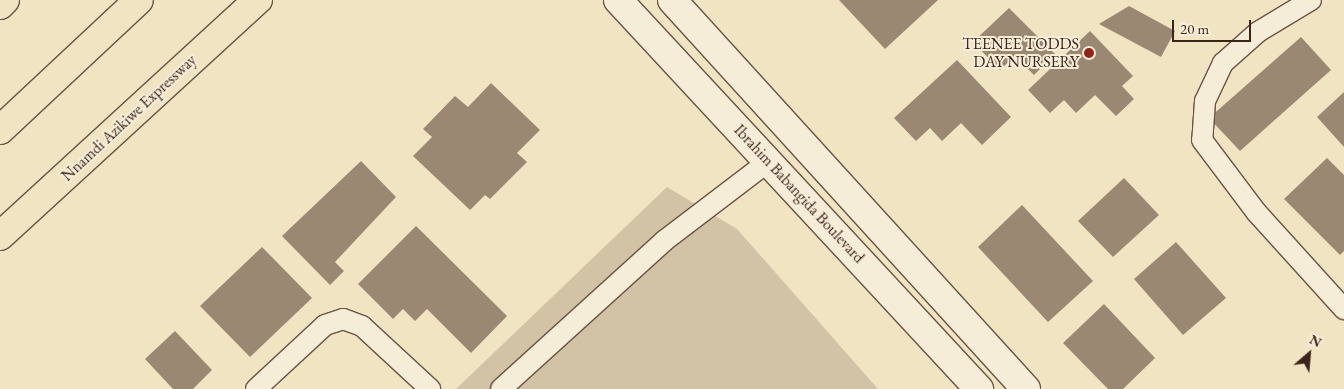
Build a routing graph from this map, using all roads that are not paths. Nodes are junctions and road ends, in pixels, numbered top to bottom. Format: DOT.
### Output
graph roads {
  1 [pos="5,0"];
  2 [pos="139,0"];
  3 [pos="258,0"];
  4 [pos="618,0"];
  5 [pos="672,0"];
  6 [pos="1311,0"];
  7 [pos="0,5"];
  8 [pos="0,130"];
  9 [pos="769,161"];
  10 [pos="0,236"];
  11 [pos="1344,309"];
  12 [pos="256,389"];
  13 [pos="430,389"];
  14 [pos="502,389"];
  15 [pos="979,389"];
  16 [pos="1026,389"];
  1 -- 7 [label="highway"];
  2 -- 8 [label="highway"];
  3 -- 10 [label="highway, Nnamdi Azikiwe Expressway"];
  4 -- 9 [label="street, Ibrahim Babangida Boulevard"];
  5 -- 16 [label="street, Ibrahim Babangida Boulevard"];
  6 -- 11 [label="street"];
  9 -- 14 [label="street"];
  9 -- 15 [label="street, Ibrahim Babangida Boulevard"];
  12 -- 13 [label="street"];
}
